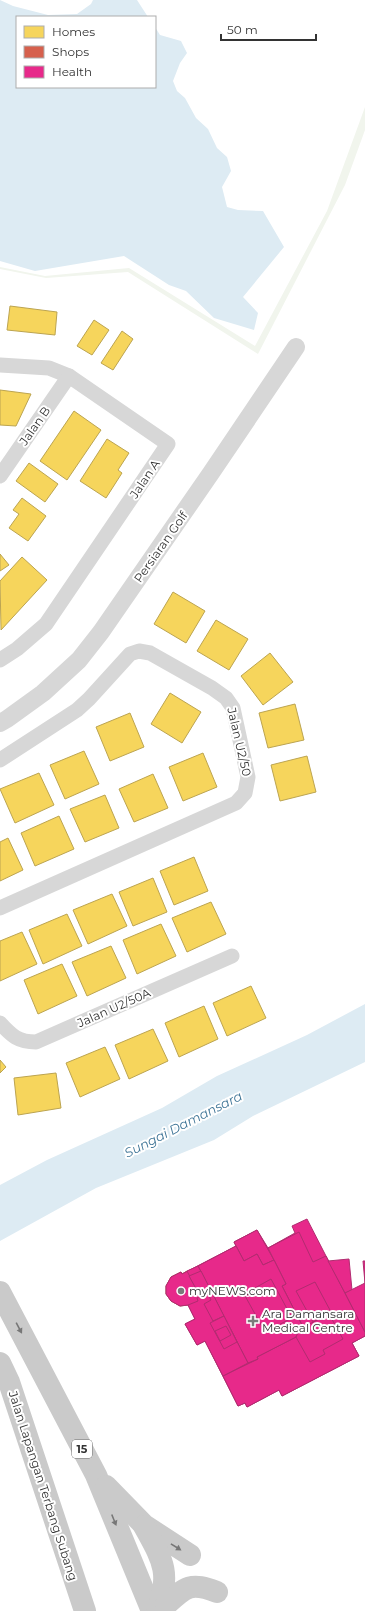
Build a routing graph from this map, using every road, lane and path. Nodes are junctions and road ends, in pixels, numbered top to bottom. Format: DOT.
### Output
graph roads {
  1 [pos="296,347"];
  2 [pos="0,365"];
  3 [pos="69,376"];
  4 [pos="0,476"];
  5 [pos="0,660"];
  6 [pos="0,723"];
  7 [pos="0,760"];
  8 [pos="0,908"];
  9 [pos="232,956"];
  10 [pos="0,1023"];
  11 [pos="0,1293"];
  12 [pos="0,1363"];
  13 [pos="96,1475"];
  14 [pos="144,1525"];
  15 [pos="217,1592"];
  16 [pos="160,1609"];
  17 [pos="85,1611"];
  1 -- 6 [label="street, Persiaran Golf"];
  2 -- 3 [label="street, Jalan A"];
  3 -- 4 [label="street, Jalan B"];
  3 -- 5 [label="street, Jalan A"];
  7 -- 8 [label="street, Jalan U2/50"];
  9 -- 10 [label="street, Jalan U2/50A"];
  11 -- 13 [label="main road, 15, one-way"];
  12 -- 17 [label="main road, Jalan Lapangan Terbang Subang"];
  13 -- 14 [label="main road"];
  13 -- 16 [label="main road, 15, one-way"];
  14 -- 16 [label="main road"];
  14 -- 16 [label="main road, one-way"];
  15 -- 16 [label="main road"];
}
